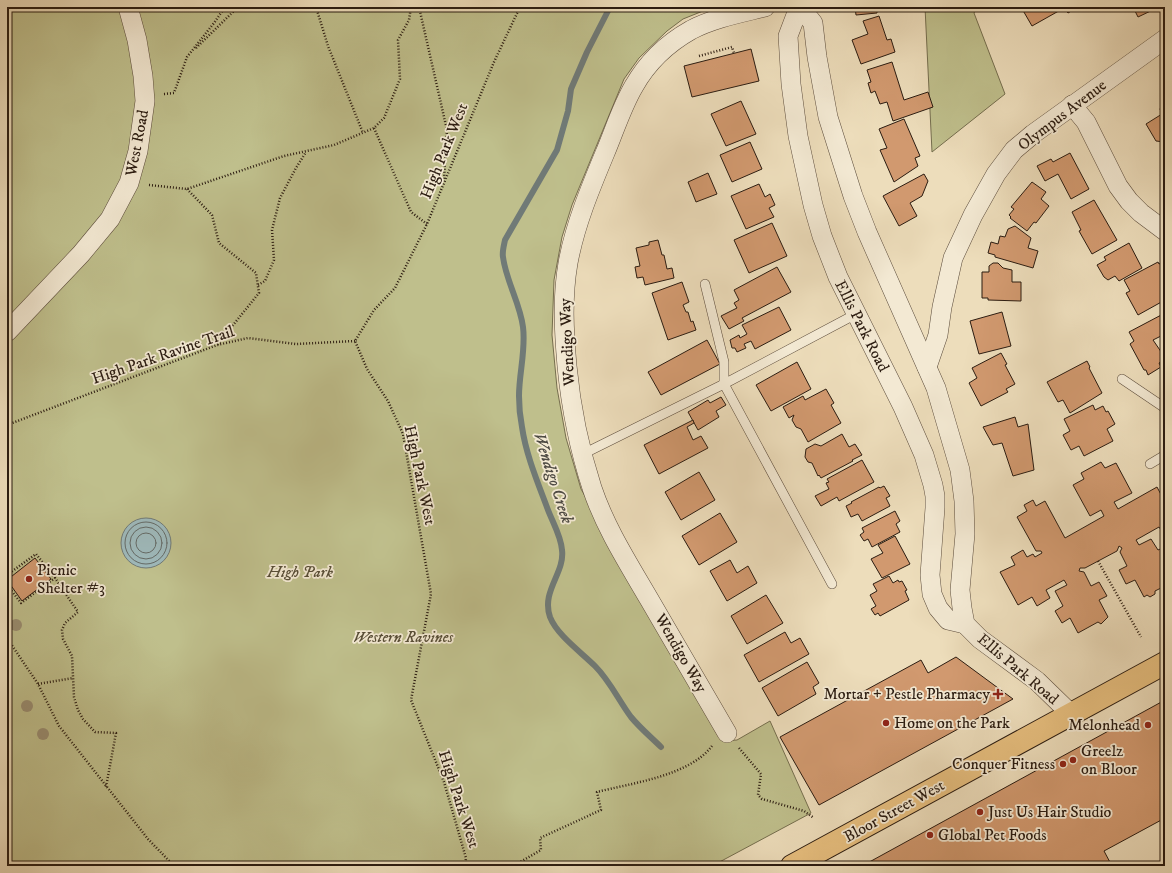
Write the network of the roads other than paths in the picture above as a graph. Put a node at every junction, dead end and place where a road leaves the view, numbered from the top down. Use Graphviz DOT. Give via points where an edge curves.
graph roads {
  1 [pos="128,7"];
  2 [pos="765,7"];
  3 [pos="800,7"];
  4 [pos="1165,39"];
  5 [pos="1072,105"];
  6 [pos="1165,231"];
  7 [pos="705,284"];
  8 [pos="856,314"];
  9 [pos="7,332"];
  10 [pos="927,367"];
  11 [pos="1122,379"];
  12 [pos="724,384"];
  13 [pos="1165,408"];
  14 [pos="583,454"];
  15 [pos="1165,455"];
  16 [pos="1150,464"];
  17 [pos="832,584"];
  18 [pos="966,624"];
  19 [pos="1165,663"];
  20 [pos="1072,715"];
  21 [pos="727,732"];
  22 [pos="794,865"];
  1 -- 9 [label="street, West Road" via="137,40 145,101 138,151 130,183 110,219"];
  2 -- 14 [label="street, Wendigo Way" via="693,29 677,39 645,69 632,88 583,207 568,263 564,297 569,387 575,427"];
  3 -- 8 [label="street, Ellis Park Road" via="788,36 798,136 822,236"];
  3 -- 10 [label="street, Ellis Park Road" via="812,23 828,117 853,196"];
  4 -- 5 [label="street, Olympus Avenue"];
  5 -- 6 [label="street" via="1086,122 1118,186 1129,201"];
  5 -- 10 [label="street, Olympus Avenue" via="1014,150 996,174 973,215 953,258 938,335"];
  7 -- 12 [label="lane" via="724,362"];
  8 -- 12 [label="lane"];
  8 -- 18 [label="street, Ellis Park Road" via="916,435 933,485 935,508 930,575 932,594 938,608 948,620"];
  10 -- 18 [label="street, Ellis Park Road" via="936,388 960,470 965,534 960,590"];
  11 -- 13 [label="lane"];
  12 -- 14 [label="lane"];
  12 -- 17 [label="lane"];
  14 -- 21 [label="street, Wendigo Way" via="592,489 610,529"];
  15 -- 16 [label="lane"];
  18 -- 20 [label="street, Ellis Park Road" via="980,639 1037,681"];
  19 -- 20 [label="main road, Bloor Street West"];
  20 -- 22 [label="main road, Bloor Street West"];
}
